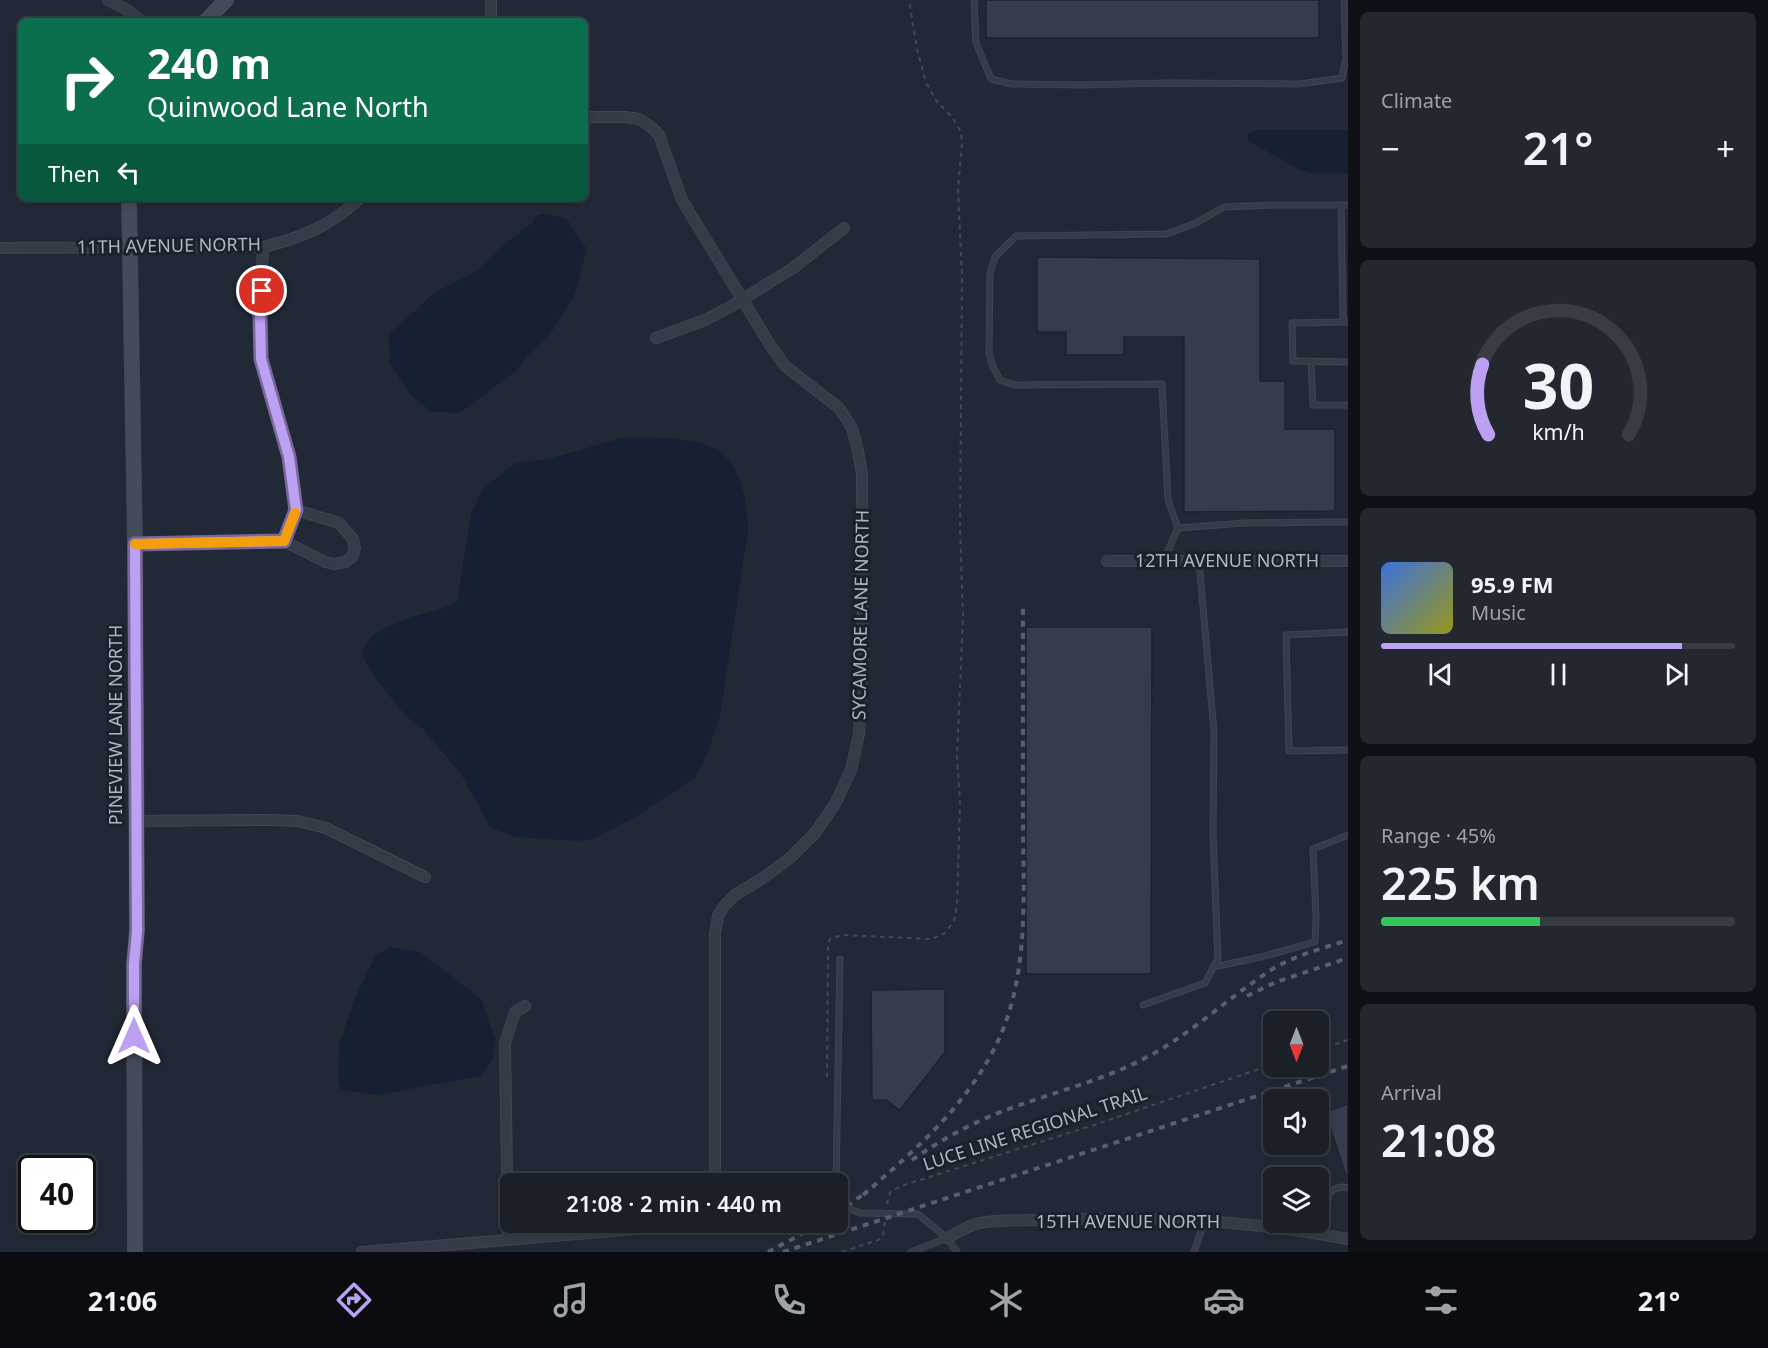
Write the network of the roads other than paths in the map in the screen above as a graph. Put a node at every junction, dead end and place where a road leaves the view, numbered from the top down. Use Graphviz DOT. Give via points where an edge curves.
graph roads {
  1 [pos="108,0"];
  2 [pos="226,0"];
  3 [pos="491,0"];
  4 [pos="974,0"];
  5 [pos="1344,0"];
  6 [pos="137,18"];
  7 [pos="209,18"];
  8 [pos="491,18"];
  9 [pos="588,117"];
  10 [pos="129,201"];
  11 [pos="357,201"];
  12 [pos="1341,204"];
  13 [pos="1348,204"];
  14 [pos="844,228"];
  15 [pos="130,247"];
  16 [pos="263,247"];
  17 [pos="0,248"];
  18 [pos="742,299"];
  19 [pos="1346,322"];
  20 [pos="656,338"];
  21 [pos="1311,361"];
  22 [pos="1348,362"];
  23 [pos="1348,405"];
  24 [pos="296,510"];
  25 [pos="1348,522"];
  26 [pos="1178,528"];
  27 [pos="284,541"];
  28 [pos="135,544"];
  29 [pos="1107,561"];
  30 [pos="1164,561"];
  31 [pos="1198,561"];
  32 [pos="1348,561"];
  33 [pos="1348,632"];
  34 [pos="1348,750"];
  35 [pos="136,820"];
  36 [pos="1348,836"];
  37 [pos="425,877"];
  38 [pos="840,959"];
  39 [pos="1213,967"];
  40 [pos="1143,1005"];
  41 [pos="525,1006"];
  42 [pos="715,1173"];
  43 [pos="836,1173"];
  44 [pos="1348,1188"];
  45 [pos="848,1208"];
  46 [pos="1208,1221"];
  47 [pos="584,1233"];
  48 [pos="1323,1234"];
  49 [pos="946,1238"];
  50 [pos="508,1239"];
  51 [pos="1348,1239"];
  52 [pos="135,1252"];
  53 [pos="362,1252"];
  54 [pos="911,1252"];
  55 [pos="957,1252"];
  56 [pos="1194,1252"];
  1 -- 6 [label="street"];
  2 -- 7 [label="street"];
  3 -- 8 [label="street"];
  4 -- 5 [label="lane" via="976,43 991,79 1011,84 1081,85 1300,84 1342,78 1346,58"];
  9 -- 18 [label="street, SYCAMORE LANE NORTH" via="639,119 659,135 682,200"];
  10 -- 15 [label="street, PINEVIEW LANE NORTH"];
  11 -- 16 [label="street, 11TH AVENUE NORTH" via="320,228"];
  12 -- 13 [label="lane"];
  12 -- 19 [label="lane"];
  12 -- 26 [label="lane" via="1224,207 1166,234 1016,236 995,257 990,273 989,353 1000,380 1015,386 1162,384 1168,500"];
  14 -- 18 [label="street" via="793,268"];
  15 -- 16 [label="street, 11TH AVENUE NORTH"];
  15 -- 17 [label="street, 11TH AVENUE NORTH"];
  15 -- 28 [label="street, PINEVIEW LANE NORTH"];
  16 -- 24 [label="street" via="261,359 289,457"];
  18 -- 20 [label="street" via="705,320"];
  18 -- 42 [label="street, SYCAMORE LANE NORTH" via="784,366 839,408 852,428 862,474 863,684 851,770 835,804 815,833 790,858 735,895 718,916"];
  19 -- 21 [label="lane" via="1292,322 1293,361"];
  21 -- 22 [label="lane"];
  21 -- 23 [label="lane" via="1313,405"];
  24 -- 27 [label="street"];
  24 -- 27 [label="street" via="339,523 353,539 352,557 345,562 325,562"];
  25 -- 26 [label="lane"];
  26 -- 30 [label="lane"];
  27 -- 28 [label="street"];
  28 -- 35 [label="street, PINEVIEW LANE NORTH"];
  29 -- 30 [label="street, 12TH AVENUE NORTH"];
  30 -- 31 [label="street, 12TH AVENUE NORTH"];
  31 -- 32 [label="street, 12TH AVENUE NORTH"];
  31 -- 39 [label="lane" via="1214,732 1218,959"];
  33 -- 34 [label="lane" via="1286,635 1289,751"];
  35 -- 37 [label="street" via="298,821 326,828"];
  35 -- 52 [label="street, PINEVIEW LANE NORTH"];
  36 -- 39 [label="lane" via="1313,849 1315,942"];
  38 -- 43 [label="lane"];
  39 -- 40 [label="lane" via="1205,983"];
  41 -- 50 [label="street" via="514,1012 505,1043"];
  44 -- 48 [label="lane" via="1334,1189 1329,1194"];
  45 -- 49 [label="lane" via="860,1213 918,1214"];
  46 -- 48 [label="street, 15TH AVENUE NORTH"];
  46 -- 49 [label="street, 15TH AVENUE NORTH" via="1097,1217 979,1223"];
  46 -- 56 [label="lane"];
  47 -- 50 [label="street"];
  48 -- 51 [label="street, 15TH AVENUE NORTH"];
  49 -- 54 [label="lane"];
  49 -- 55 [label="lane"];
  50 -- 53 [label="street"];
}
